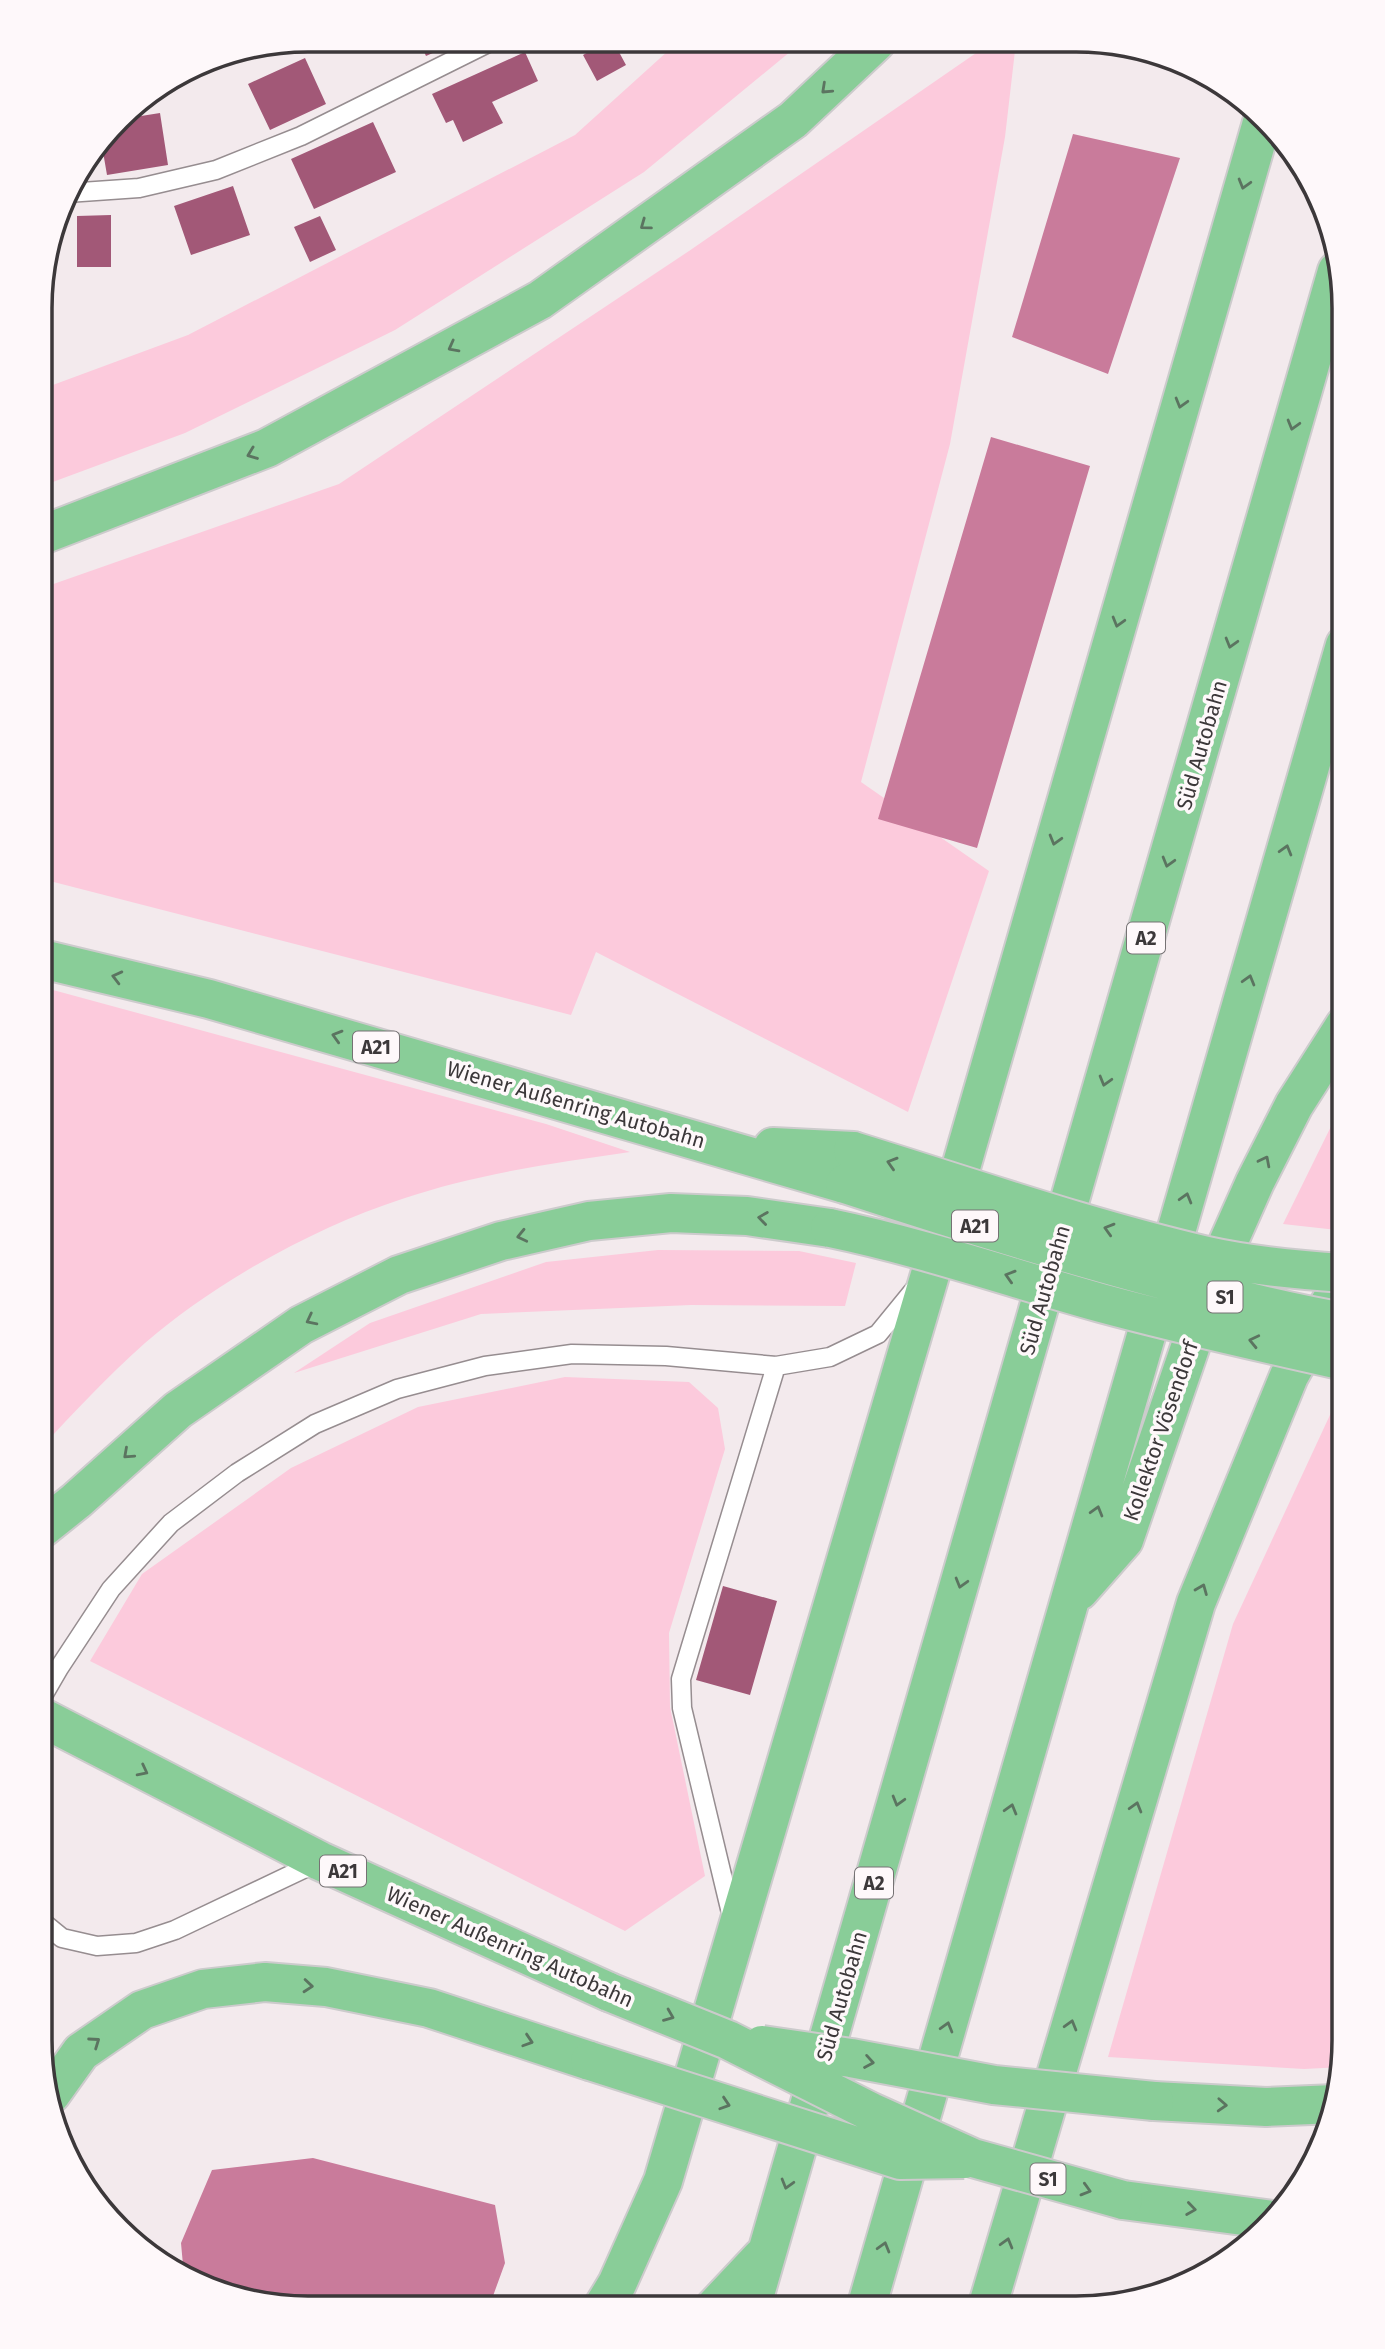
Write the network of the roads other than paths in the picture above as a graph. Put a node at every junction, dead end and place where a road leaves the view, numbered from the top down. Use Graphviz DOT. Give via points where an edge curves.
graph roads {
  1 [pos="470,52"];
  2 [pos="865,52"];
  3 [pos="1260,129"];
  4 [pos="81,192"];
  5 [pos="1332,289"];
  6 [pos="52,531"];
  7 [pos="1332,690"];
  8 [pos="52,961"];
  9 [pos="1332,1045"];
  10 [pos="848,1167"];
  11 [pos="1107,1265"];
  12 [pos="932,1268"];
  13 [pos="1332,1274"];
  14 [pos="1332,1297"];
  15 [pos="1332,1320"];
  16 [pos="1332,1358"];
  17 [pos="776,1366"];
  18 [pos="76,1501"];
  19 [pos="52,1520"];
  20 [pos="52,1537"];
  21 [pos="1071,1600"];
  22 [pos="52,1680"];
  23 [pos="52,1723"];
  24 [pos="320,1861"];
  25 [pos="52,1930"];
  26 [pos="736,1933"];
  27 [pos="728,2040"];
  28 [pos="57,2086"];
  29 [pos="1325,2104"];
  30 [pos="871,2112"];
  31 [pos="973,2158"];
  32 [pos="1261,2218"];
  33 [pos="768,2250"];
  34 [pos="610,2296"];
  35 [pos="725,2296"];
  36 [pos="755,2296"];
  37 [pos="869,2296"];
  38 [pos="991,2296"];
  1 -- 4 [label="lane" via="301,136 216,170 139,188"];
  2 -- 6 [label="highway, one-way" via="793,120 540,300 267,448"];
  3 -- 12 [label="highway, one-way"];
  5 -- 33 [label="highway, Süd Autobahn / A2, one-way"];
  21 -- 7 [label="highway, one-way"];
  10 -- 8 [label="highway, Wiener Außenring Autobahn / A21, one-way" via="708,1143 209,999"];
  21 -- 9 [label="highway, Kollektor Vösendorf, one-way" via="1124,1540 1219,1263 1294,1105"];
  10 -- 11 [label="highway, A21, bridge" via="977,1227"];
  13 -- 10 [label="highway, one-way, bridge" via="1208,1256"];
  11 -- 15 [label="highway, S1, bridge"];
  12 -- 17 [label="lane" via="878,1334 830,1357"];
  12 -- 26 [label="highway"];
  38 -- 14 [label="highway, one-way" via="1196,1603 1289,1376"];
  16 -- 18 [label="highway, one-way, bridge" via="1102,1303 891,1240 830,1227 747,1216 671,1213 589,1221 501,1241 399,1275 301,1325 178,1410"];
  17 -- 22 [label="lane" via="666,1356 572,1354 485,1366 397,1389 315,1424 237,1473 171,1523 111,1589"];
  17 -- 26 [label="lane" via="681,1679 682,1708"];
  18 -- 19 [label="highway"];
  18 -- 20 [label="highway"];
  37 -- 21 [label="highway, one-way"];
  23 -- 24 [label="highway, Wiener Außenring Autobahn / A21, one-way"];
  24 -- 25 [label="lane" via="175,1930 136,1943 97,1946 62,1938"];
  24 -- 27 [label="highway, Wiener Außenring Autobahn / A21, one-way, bridge" via="609,1993"];
  26 -- 34 [label="highway" via="663,2181"];
  27 -- 29 [label="highway, one-way, bridge" via="994,2085 1154,2101 1266,2107"];
  27 -- 30 [label="highway, Wiener Außenring Autobahn / A21, bridge"];
  28 -- 31 [label="highway, one-way, bridge" via="81,2052 142,2010 203,1989 265,1982 326,1987 429,2008 900,2161"];
  30 -- 31 [label="highway, S1, bridge"];
  31 -- 32 [label="highway, S1, one-way, bridge" via="1124,2200"];
  33 -- 35 [label="highway"];
  33 -- 36 [label="highway, Süd Autobahn / A2"];
}
